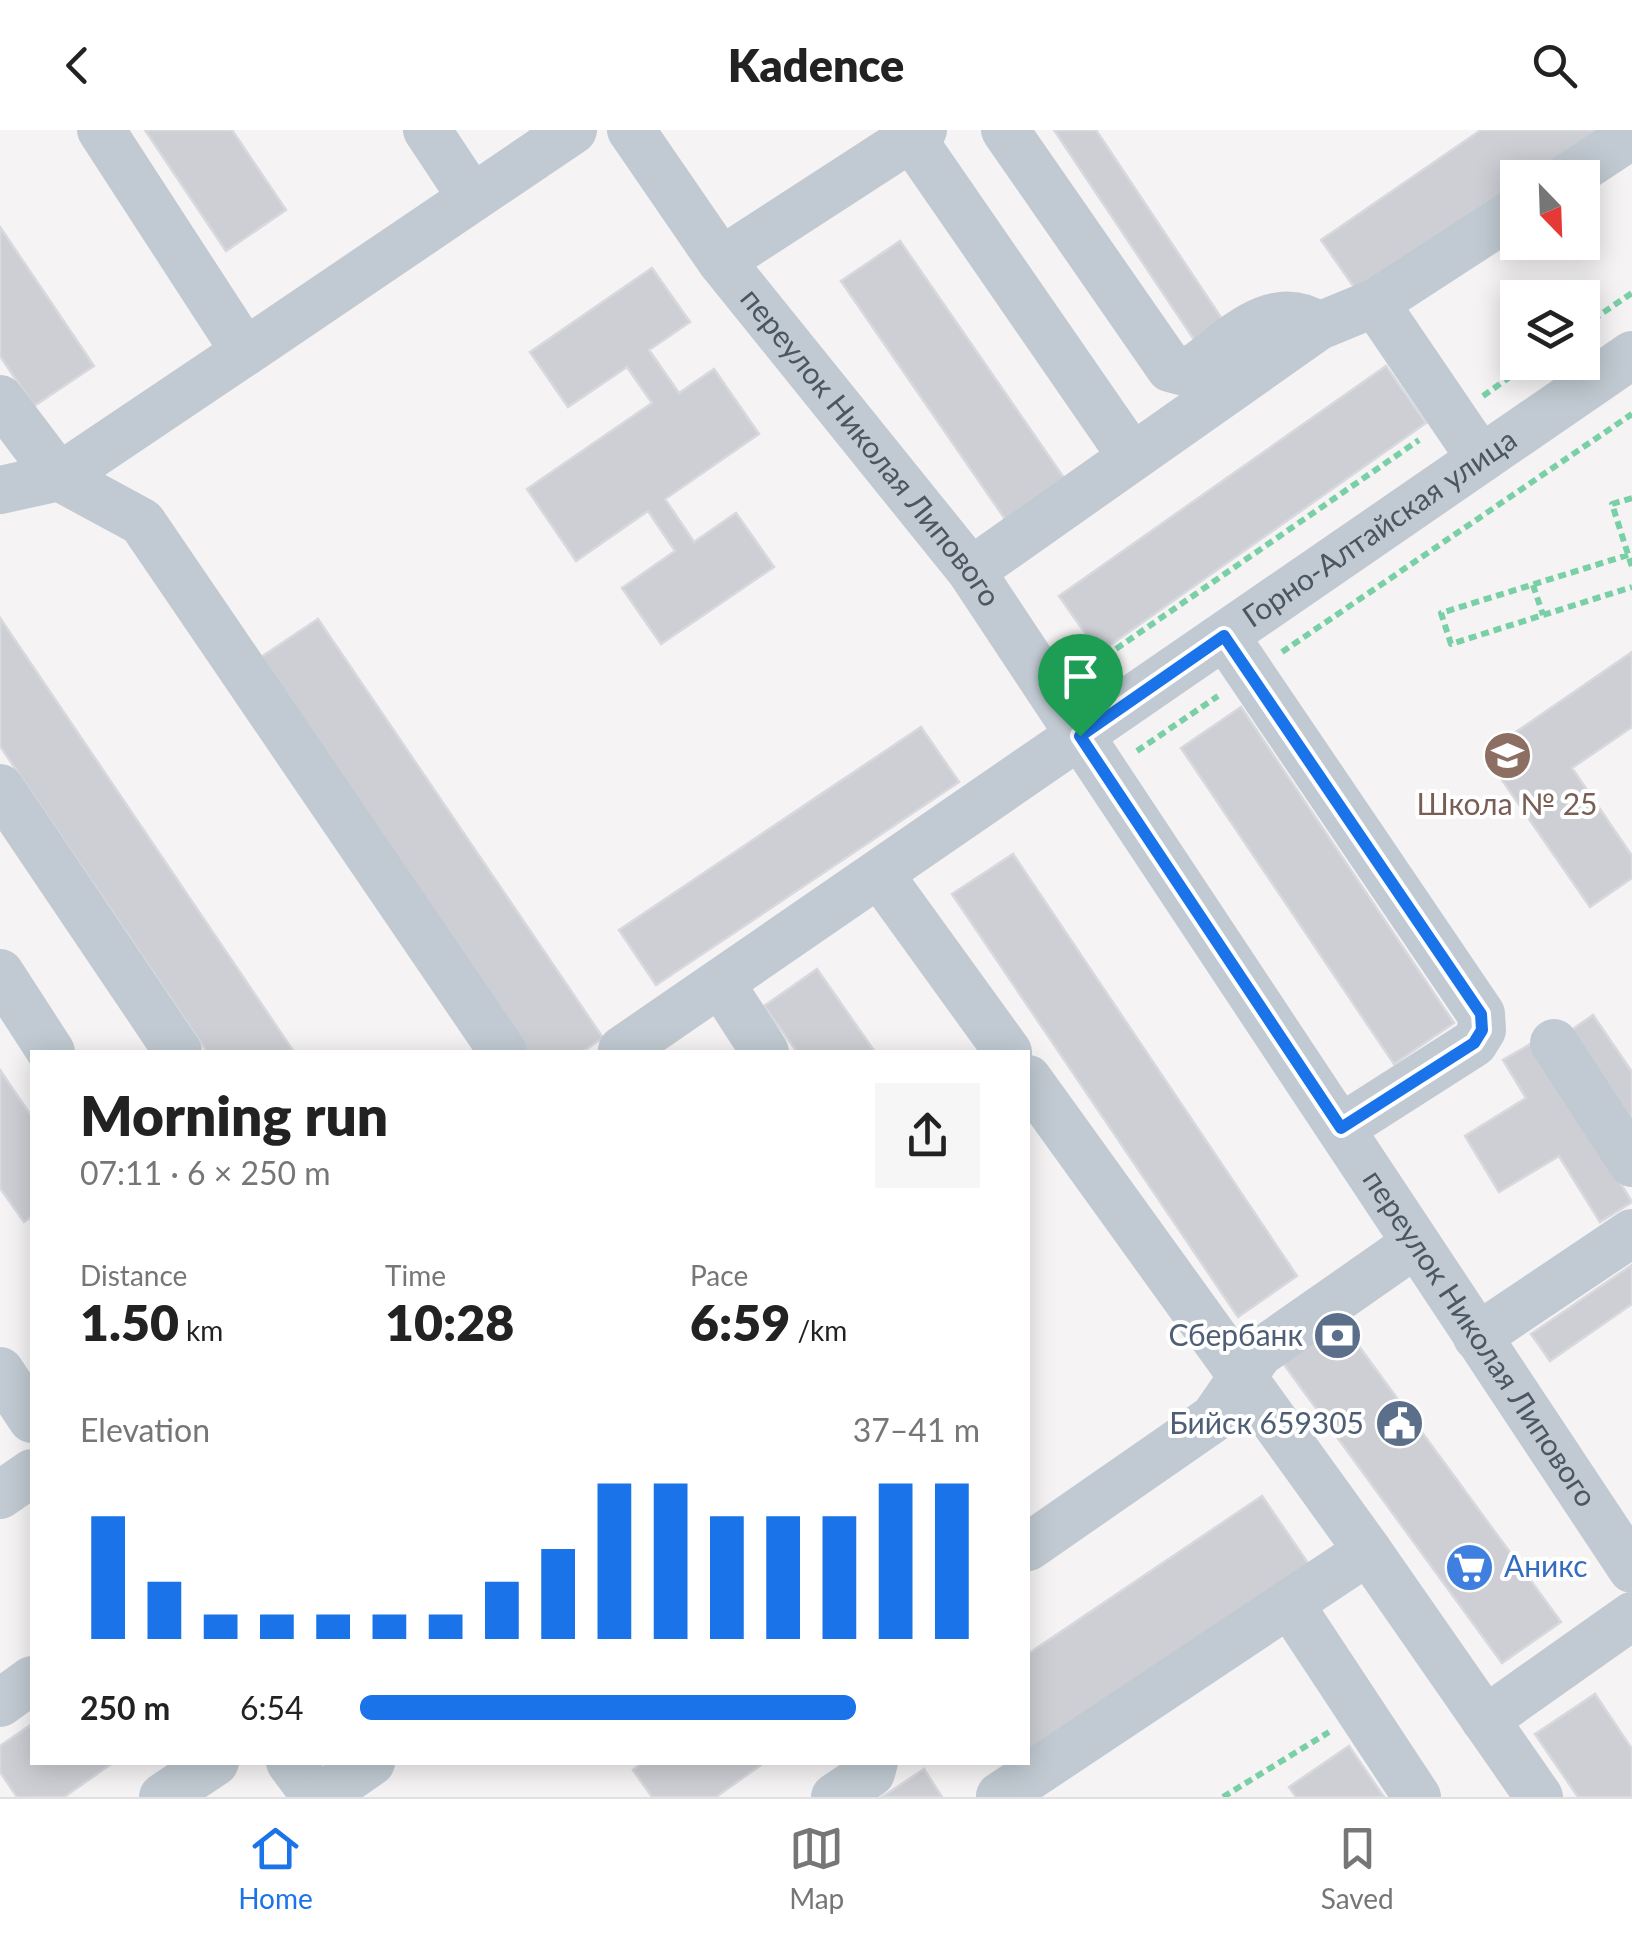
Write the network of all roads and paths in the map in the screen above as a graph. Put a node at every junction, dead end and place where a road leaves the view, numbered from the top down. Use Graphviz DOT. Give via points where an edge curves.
graph roads {
  1 [pos="100,130"];
  2 [pos="427,130"];
  3 [pos="572,130"];
  4 [pos="631,130"];
  5 [pos="1006,130"];
  6 [pos="917,134"];
  7 [pos="1632,135"];
  8 [pos="1594,160"];
  9 [pos="472,198"];
  10 [pos="1500,222"];
  11 [pos="720,260"];
  12 [pos="1632,293"];
  13 [pos="1375,303"];
  14 [pos="1600,315"];
  15 [pos="1319,326"];
  16 [pos="246,352"];
  17 [pos="1632,354"];
  18 [pos="1505,380"];
  19 [pos="0,399"];
  20 [pos="1632,414"];
  21 [pos="1452,417"];
  22 [pos="1132,458"];
  23 [pos="1481,459"];
  24 [pos="58,477"];
  25 [pos="0,490"];
  26 [pos="1632,498"];
  27 [pos="1628,555"];
  28 [pos="1632,567"];
  29 [pos="971,571"];
  30 [pos="1534,585"];
  31 [pos="1632,587"];
  32 [pos="1543,615"];
  33 [pos="1237,655"];
  34 [pos="1087,669"];
  35 [pos="1080,736"];
  36 [pos="1141,748"];
  37 [pos="0,788"];
  38 [pos="880,875"];
  39 [pos="0,974"];
  40 [pos="720,984"];
  41 [pos="1554,1042"];
  42 [pos="648,1044"];
  43 [pos="51,1050"];
  44 [pos="177,1050"];
  45 [pos="501,1050"];
  46 [pos="764,1050"];
  47 [pos="1007,1050"];
  48 [pos="1030,1082"];
  49 [pos="1341,1128"];
  50 [pos="1632,1163"];
  51 [pos="1632,1233"];
  52 [pos="1415,1244"];
  53 [pos="1476,1337"];
  54 [pos="0,1371"];
  55 [pos="1244,1378"];
  56 [pos="30,1416"];
  57 [pos="30,1473"];
  58 [pos="0,1495"];
  59 [pos="1032,1532"];
  60 [pos="1368,1551"];
  61 [pos="1632,1569"];
  62 [pos="1288,1604"];
  63 [pos="1632,1616"];
  64 [pos="30,1681"];
  65 [pos="0,1703"];
  66 [pos="1360,1712"];
  67 [pos="1485,1720"];
  68 [pos="1030,1762"];
  69 [pos="292,1765"];
  70 [pos="367,1765"];
  71 [pos="873,1765"];
  72 [pos="1026,1765"];
  73 [pos="993,1785"];
  74 [pos="319,1797"];
  75 [pos="835,1797"];
  76 [pos="1224,1797"];
  77 [pos="1417,1797"];
  78 [pos="1539,1797"];
  1 -- 16 [label="street"];
  2 -- 9 [label="street"];
  3 -- 9 [label="street"];
  4 -- 11 [label="street, переулок Николая Липового"];
  5 -- 15 [label="street" via="1170,368 1196,367 1274,315 1303,316"];
  6 -- 11 [label="street"];
  6 -- 22 [label="street"];
  7 -- 8 [label="street"];
  9 -- 16 [label="street"];
  10 -- 13 [label="street"];
  11 -- 29 [label="street, переулок Николая Липового"];
  12 -- 14 [label="path"];
  13 -- 15 [label="street"];
  13 -- 21 [label="street"];
  15 -- 22 [label="street"];
  16 -- 24 [label="street"];
  17 -- 23 [label="street, Горно-Алтайская улица"];
  18 -- 21 [label="path"];
  19 -- 24 [label="street"];
  20 -- 33 [label="path"];
  21 -- 23 [label="street"];
  21 -- 34 [label="path"];
  22 -- 29 [label="street"];
  23 -- 33 [label="street, Горно-Алтайская улица"];
  24 -- 25 [label="street"];
  24 -- 45 [label="street" via="142,522"];
  26 -- 27 [label="path" via="1612,504"];
  27 -- 28 [label="path"];
  27 -- 30 [label="path"];
  29 -- 35 [label="street, переулок Николая Липового"];
  30 -- 32 [label="path"];
  30 -- 32 [label="path" via="1441,613 1451,644"];
  31 -- 32 [label="path"];
  33 -- 35 [label="street, Горно-Алтайская улица"];
  33 -- 36 [label="path"];
  33 -- 49 [label="street" via="1481,1014 1474,1043"];
  35 -- 38 [label="street, Горно-Алтайская улица"];
  35 -- 49 [label="street, переулок Николая Липового"];
  37 -- 44 [label="street"];
  38 -- 40 [label="street, Горно-Алтайская улица"];
  38 -- 47 [label="street"];
  39 -- 43 [label="street"];
  40 -- 42 [label="street, Горно-Алтайская улица"];
  40 -- 46 [label="street"];
  41 -- 50 [label="street"];
  48 -- 55 [label="street"];
  49 -- 52 [label="street, переулок Николая Липового"];
  51 -- 53 [label="street"];
  52 -- 53 [label="street, переулок Николая Липового"];
  52 -- 55 [label="street" via="1259,1353"];
  53 -- 61 [label="street, переулок Николая Липового"];
  54 -- 56 [label="street"];
  55 -- 59 [label="street" via="1214,1418"];
  55 -- 60 [label="street"];
  57 -- 58 [label="street"];
  60 -- 62 [label="street"];
  60 -- 67 [label="street"];
  62 -- 66 [label="street"];
  62 -- 68 [label="street"];
  63 -- 67 [label="street"];
  64 -- 65 [label="street"];
  66 -- 76 [label="path"];
  66 -- 77 [label="street"];
  67 -- 78 [label="street"];
  69 -- 74 [label="street"];
  70 -- 74 [label="street"];
  71 -- 75 [label="street"];
  72 -- 73 [label="street"];
}
